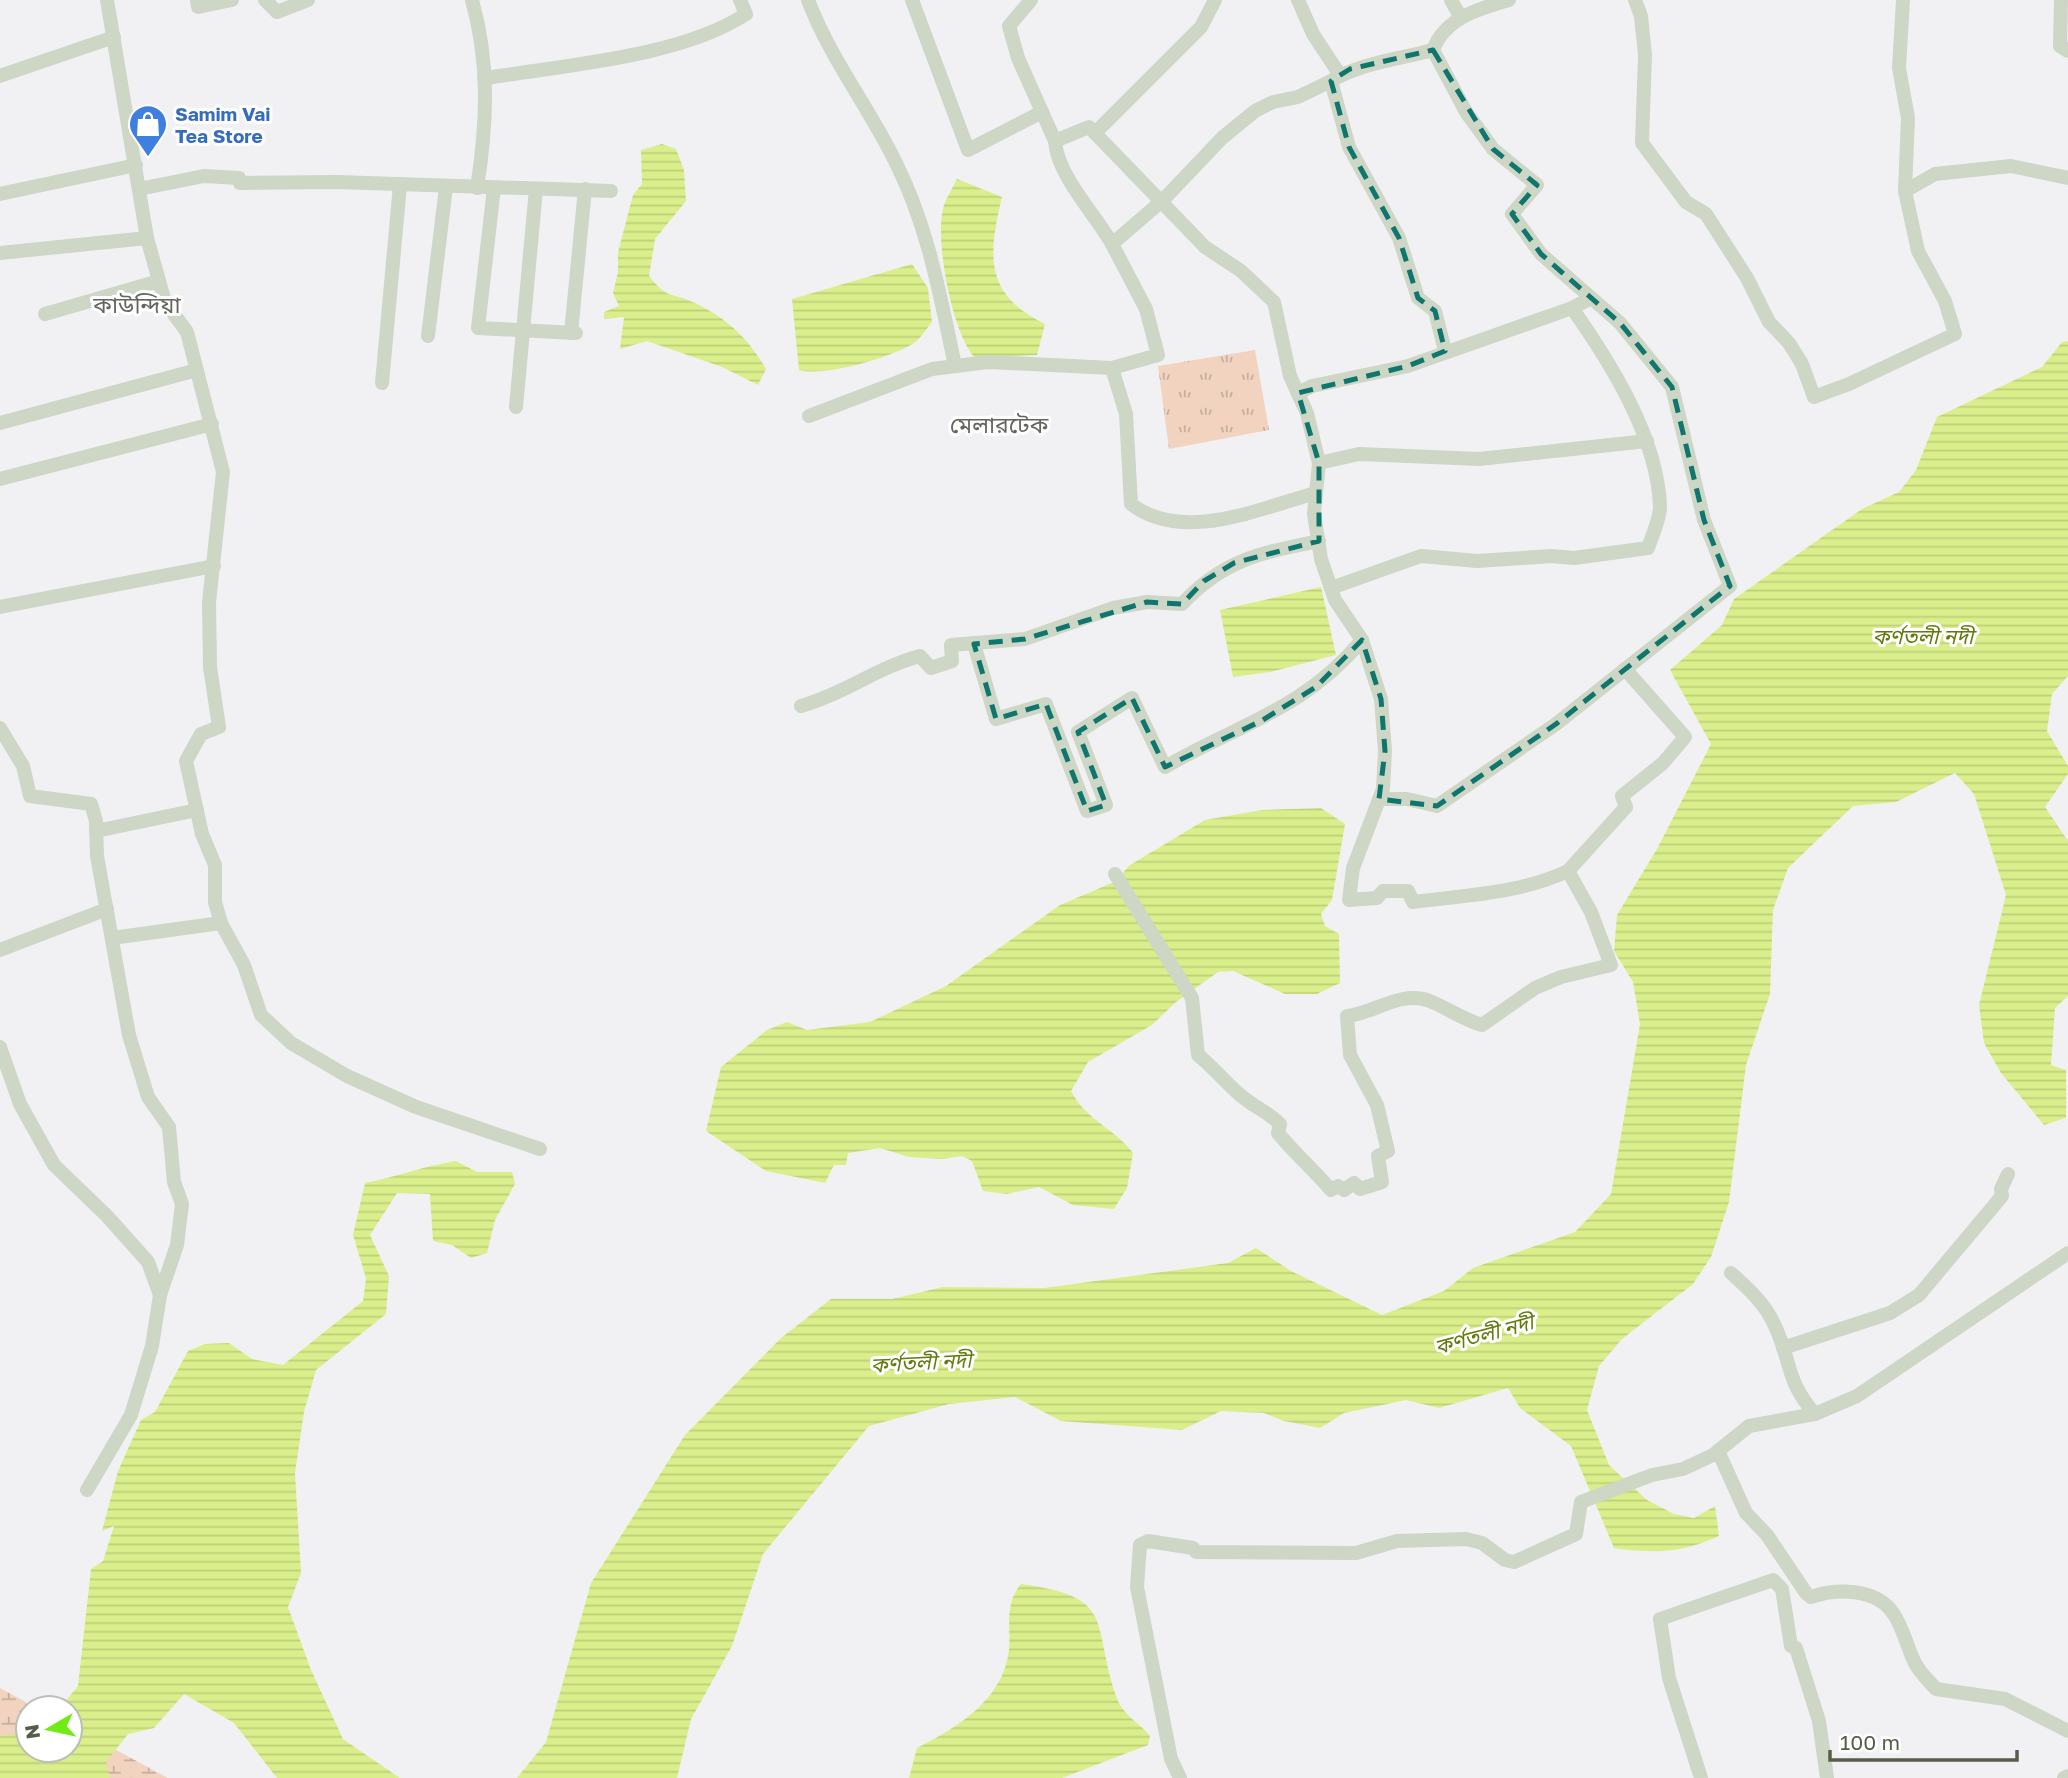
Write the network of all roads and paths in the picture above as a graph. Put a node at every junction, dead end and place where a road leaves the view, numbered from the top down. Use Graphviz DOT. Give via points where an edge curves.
graph roads {
  1 [pos="107,0"];
  2 [pos="197,0"];
  3 [pos="232,0"];
  4 [pos="265,0"];
  5 [pos="308,0"];
  6 [pos="472,0"];
  7 [pos="740,0"];
  8 [pos="808,0"];
  9 [pos="912,0"];
  10 [pos="1031,0"];
  11 [pos="1214,0"];
  12 [pos="1298,0"];
  13 [pos="1451,0"];
  14 [pos="1509,0"];
  15 [pos="1634,0"];
  16 [pos="1903,0"];
  17 [pos="2061,0"];
  18 [pos="1461,18"];
  19 [pos="114,37"];
  20 [pos="1433,50"];
  21 [pos="2068,51"];
  22 [pos="0,76"];
  23 [pos="487,78"];
  24 [pos="1336,78"];
  25 [pos="1042,112"];
  26 [pos="1095,133"];
  27 [pos="1055,141"];
  28 [pos="136,165"];
  29 [pos="2068,178"];
  30 [pos="400,185"];
  31 [pos="446,187"];
  32 [pos="477,188"];
  33 [pos="494,188"];
  34 [pos="139,189"];
  35 [pos="537,189"];
  36 [pos="585,190"];
  37 [pos="611,191"];
  38 [pos="1905,191"];
  39 [pos="0,194"];
  40 [pos="1163,200"];
  41 [pos="147,238"];
  42 [pos="1112,244"];
  43 [pos="0,253"];
  44 [pos="159,281"];
  45 [pos="1591,298"];
  46 [pos="1572,308"];
  47 [pos="45,314"];
  48 [pos="523,331"];
  49 [pos="428,336"];
  50 [pos="1445,351"];
  51 [pos="955,366"];
  52 [pos="1112,368"];
  53 [pos="197,370"];
  54 [pos="382,383"];
  55 [pos="1298,393"];
  56 [pos="516,407"];
  57 [pos="809,416"];
  58 [pos="0,423"];
  59 [pos="212,424"];
  60 [pos="1647,440"];
  61 [pos="1319,463"];
  62 [pos="0,479"];
  63 [pos="1316,493"];
  64 [pos="1319,541"];
  65 [pos="214,566"];
  66 [pos="1331,589"];
  67 [pos="0,607"];
  68 [pos="1362,640"];
  69 [pos="974,644"];
  70 [pos="1625,670"];
  71 [pos="802,706"];
  72 [pos="0,728"];
  73 [pos="1379,799"];
  74 [pos="197,810"];
  75 [pos="96,831"];
  76 [pos="1568,871"];
  77 [pos="1115,874"];
  78 [pos="107,909"];
  79 [pos="221,923"];
  80 [pos="112,938"];
  81 [pos="0,950"];
  82 [pos="0,1047"];
  83 [pos="540,1149"];
  84 [pos="2008,1174"];
  85 [pos="2068,1253"];
  86 [pos="1731,1273"];
  87 [pos="160,1295"];
  88 [pos="1783,1348"];
  89 [pos="1815,1414"];
  90 [pos="1718,1451"];
  91 [pos="87,1490"];
  92 [pos="2068,1731"];
  93 [pos="1180,1778"];
  94 [pos="1700,1778"];
  95 [pos="1827,1778"];
  1 -- 19 [label="street"];
  2 -- 3 [label="street" via="198,7"];
  4 -- 5 [label="street" via="277,12"];
  6 -- 23 [label="street"];
  7 -- 23 [label="street" via="746,15 720,32 594,63"];
  8 -- 51 [label="street" via="820,31 894,159 918,211 932,253"];
  9 -- 25 [label="street" via="968,150"];
  10 -- 25 [label="street" via="1009,26"];
  11 -- 26 [label="street" via="1201,27"];
  12 -- 24 [label="street"];
  13 -- 18 [label="street"];
  14 -- 18 [label="street"];
  15 -- 38 [label="street" via="1641,16 1645,55 1642,143 1686,202 1706,214 1769,322 1790,343 1814,397 1955,334 1945,301 1918,251"];
  16 -- 38 [label="street" via="1899,68 1908,118"];
  17 -- 21 [label="street" via="2060,46"];
  18 -- 20 [label="street" via="1440,32"];
  19 -- 22 [label="street"];
  19 -- 28 [label="street"];
  20 -- 24 [label="street" via="1350,69"];
  20 -- 45 [label="street" via="1493,149 1537,185 1512,214 1541,254"];
  23 -- 32 [label="street"];
  24 -- 40 [label="street" via="1255,111 1222,138"];
  24 -- 50 [label="street" via="1349,147 1399,237 1418,298 1435,311"];
  25 -- 27 [label="street"];
  26 -- 27 [label="street" via="1089,127"];
  26 -- 40 [label="street"];
  27 -- 42 [label="street" via="1067,176"];
  28 -- 34 [label="street"];
  28 -- 39 [label="street"];
  29 -- 38 [label="street" via="2011,166 1935,174"];
  30 -- 31 [label="street"];
  30 -- 34 [label="street" via="240,183 239,178 204,176"];
  30 -- 54 [label="street"];
  31 -- 32 [label="street"];
  31 -- 49 [label="street"];
  32 -- 33 [label="street"];
  33 -- 35 [label="street"];
  33 -- 48 [label="street" via="478,328"];
  34 -- 41 [label="street"];
  35 -- 36 [label="street"];
  35 -- 48 [label="street"];
  36 -- 37 [label="street"];
  36 -- 48 [label="street" via="573,333"];
  40 -- 42 [label="street"];
  40 -- 55 [label="street" via="1205,247 1241,271 1274,302"];
  41 -- 43 [label="street"];
  41 -- 44 [label="street"];
  42 -- 52 [label="street" via="1146,309 1157,355"];
  44 -- 47 [label="street"];
  44 -- 53 [label="street" via="164,302 187,332"];
  45 -- 46 [label="street"];
  45 -- 70 [label="street" via="1619,323 1672,387 1704,520 1730,586"];
  46 -- 50 [label="street"];
  46 -- 60 [label="street" via="1610,362"];
  48 -- 56 [label="street"];
  50 -- 55 [label="street" via="1408,366"];
  51 -- 52 [label="street" via="988,362"];
  51 -- 57 [label="street" via="932,369"];
  52 -- 63 [label="street" via="1126,414 1131,505 1143,514 1176,522 1205,522"];
  53 -- 58 [label="street"];
  53 -- 59 [label="street"];
  55 -- 61 [label="street"];
  59 -- 62 [label="street"];
  59 -- 65 [label="street" via="223,472"];
  60 -- 61 [label="street" via="1479,459 1359,454"];
  60 -- 66 [label="street" via="1660,508 1648,548 1574,558 1477,561 1421,556"];
  61 -- 63 [label="street"];
  63 -- 64 [label="street"];
  64 -- 66 [label="street"];
  64 -- 69 [label="street" via="1234,563 1204,581 1182,604 1113,608 1025,639"];
  65 -- 67 [label="street"];
  65 -- 74 [label="street" via="209,602 210,667 219,727 201,734 186,761"];
  66 -- 68 [label="street" via="1344,618"];
  68 -- 69 [label="street" via="1341,667 1316,687 1261,721 1165,767 1132,698 1078,732 1106,805 1087,811 1046,704 996,719"];
  68 -- 73 [label="street" via="1381,699 1385,751"];
  69 -- 71 [label="street" via="951,645 952,661 931,668 920,656 891,664 849,689"];
  70 -- 73 [label="street" via="1437,806"];
  70 -- 76 [label="street" via="1685,737 1663,763 1622,796 1626,807"];
  72 -- 75 [label="street" via="23,765 30,796 91,804"];
  73 -- 76 [label="street" via="1353,868 1349,900 1377,898 1383,891 1408,891 1413,902 1469,898 1543,882"];
  74 -- 75 [label="street"];
  74 -- 79 [label="street" via="215,864 215,902"];
  75 -- 78 [label="street"];
  76 -- 77 [label="street" via="1591,912 1611,965 1561,976 1482,1025 1424,999 1381,1004 1347,1016 1350,1055 1377,1105 1388,1151 1379,1154 1382,1182 1360,1189 1354,1183 1344,1190 1338,1186 1331,1190 1278,1133 1280,1124 1267,1110 1240,1095 1198,1055 1192,998"];
  78 -- 80 [label="street"];
  78 -- 81 [label="street"];
  79 -- 80 [label="street"];
  79 -- 83 [label="street" via="244,965 261,1015 291,1043 347,1076 415,1107"];
  80 -- 87 [label="street" via="129,1035 148,1097 169,1127 174,1182 182,1204 177,1245"];
  82 -- 87 [label="street" via="20,1104 54,1166 148,1262"];
  84 -- 88 [label="street" via="2002,1196 1919,1296 1890,1313"];
  85 -- 89 [label="street" via="1857,1396"];
  86 -- 88 [label="street" via="1772,1318"];
  87 -- 91 [label="street" via="152,1346 131,1415"];
  88 -- 89 [label="street" via="1799,1396"];
  89 -- 90 [label="street" via="1749,1426"];
  90 -- 92 [label="street" via="1746,1513 1811,1597 1847,1591 1873,1597 1892,1611 1917,1667 1936,1689 2005,1699"];
  90 -- 93 [label="street" via="1684,1469 1652,1475 1581,1502 1576,1534 1514,1562 1466,1539 1397,1541 1356,1553 1196,1552 1148,1541 1140,1545 1137,1587 1171,1759"];
  94 -- 95 [label="street" via="1669,1678 1660,1619 1773,1580 1782,1589 1791,1646 1796,1648 1819,1721"];
}
